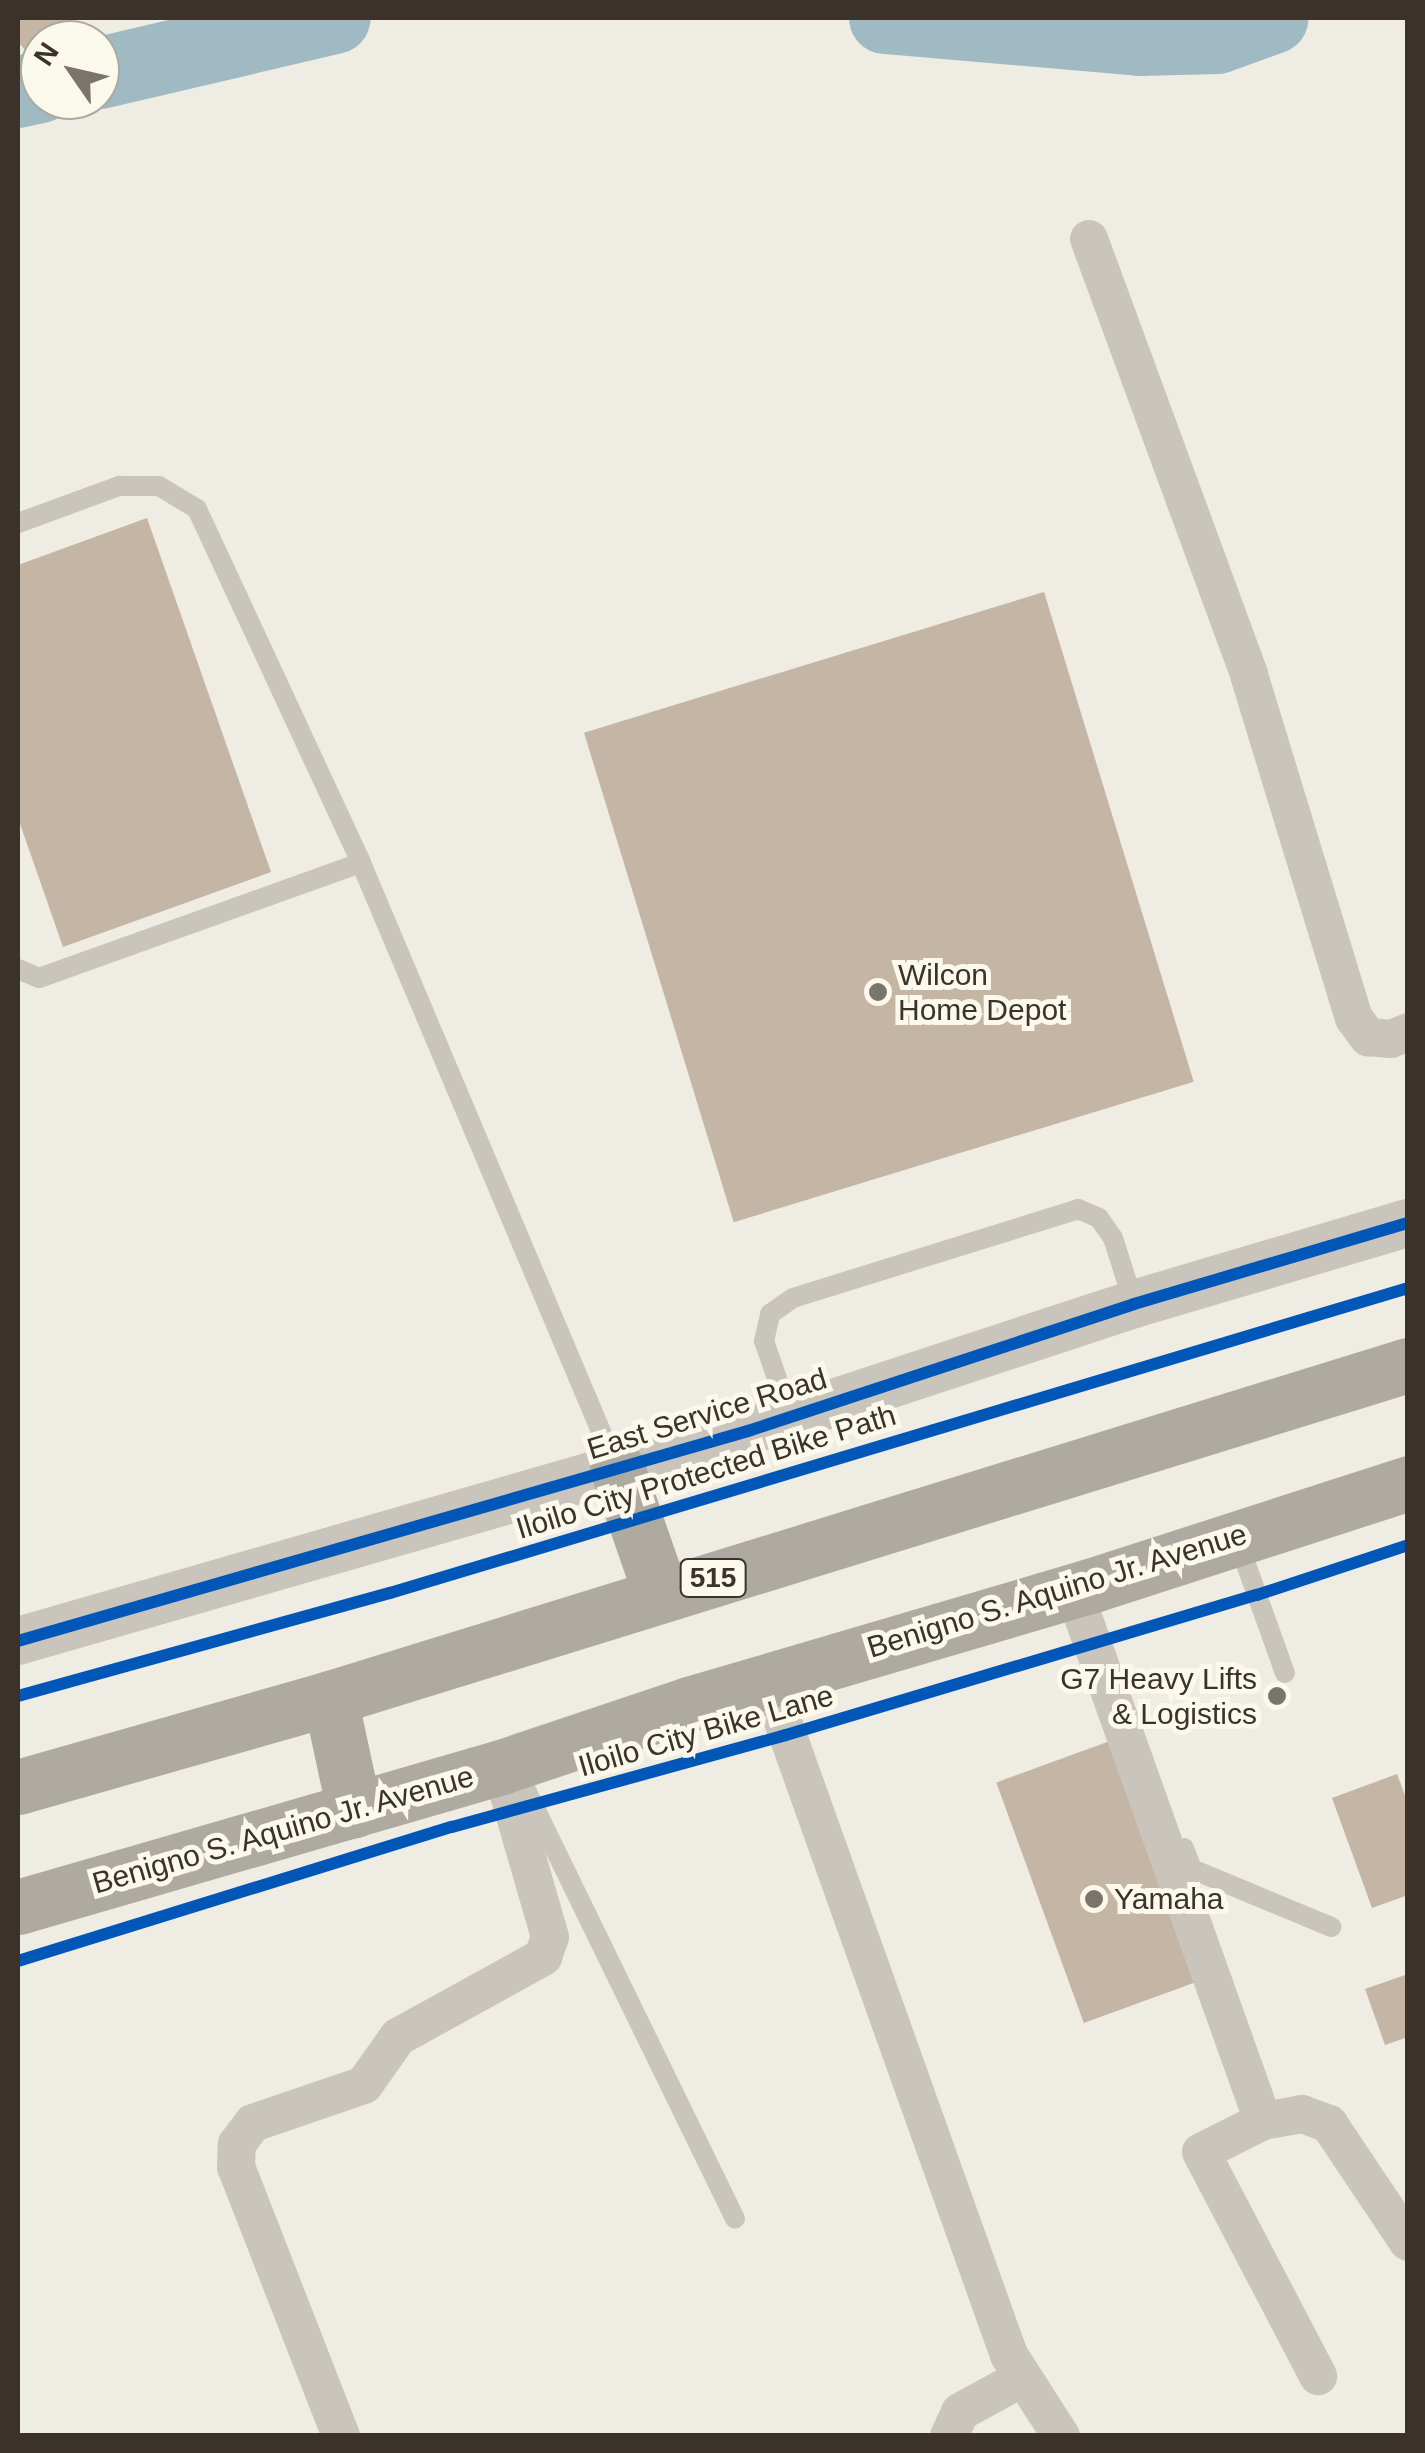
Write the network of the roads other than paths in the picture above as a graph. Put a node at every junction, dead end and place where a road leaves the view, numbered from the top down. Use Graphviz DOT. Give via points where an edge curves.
graph roads {
  1 [pos="1089,239"];
  2 [pos="18,523"];
  3 [pos="362,864"];
  4 [pos="18,969"];
  5 [pos="1408,1032"];
  6 [pos="1408,1223"];
  7 [pos="1134,1304"];
  8 [pos="1408,1364"];
  9 [pos="790,1416"];
  10 [pos="617,1468"];
  11 [pos="1408,1482"];
  12 [pos="1236,1535"];
  13 [pos="1081,1587"];
  14 [pos="661,1594"];
  15 [pos="18,1641"];
  16 [pos="1285,1672"];
  17 [pos="768,1680"];
  18 [pos="330,1698"];
  19 [pos="508,1765"];
  20 [pos="18,1787"];
  21 [pos="354,1810"];
  22 [pos="18,1907"];
  23 [pos="1331,1927"];
  24 [pos="1263,2120"];
  25 [pos="735,2219"];
  26 [pos="1408,2242"];
  27 [pos="1318,2376"];
  28 [pos="1022,2378"];
  29 [pos="341,2436"];
  30 [pos="949,2436"];
  31 [pos="1061,2436"];
  1 -- 5 [label="street" via="1249,675 1354,1018 1368,1037"];
  2 -- 3 [label="lane" via="118,486 160,486 197,510"];
  3 -- 4 [label="lane" via="40,978"];
  3 -- 10 [label="lane"];
  6 -- 7 [label="street, East Service Road"];
  7 -- 9 [label="street, East Service Road"];
  7 -- 9 [label="lane" via="1112,1238 1099,1218 1078,1209 793,1298 770,1314 764,1342"];
  8 -- 14 [label="highway, 515"];
  9 -- 10 [label="street, East Service Road"];
  10 -- 14 [label="highway"];
  10 -- 15 [label="street, East Service Road"];
  11 -- 12 [label="highway, Benigno S. Aquino Jr. Avenue"];
  12 -- 13 [label="highway, Benigno S. Aquino Jr. Avenue"];
  12 -- 16 [label="lane"];
  13 -- 17 [label="highway, Benigno S. Aquino Jr. Avenue"];
  13 -- 23 [label="lane" via="1192,1869"];
  13 -- 24 [label="street"];
  14 -- 18 [label="highway, 515"];
  17 -- 19 [label="highway, Benigno S. Aquino Jr. Avenue"];
  17 -- 28 [label="street"];
  18 -- 20 [label="highway, 515"];
  18 -- 21 [label="highway"];
  19 -- 21 [label="highway, Benigno S. Aquino Jr. Avenue"];
  19 -- 25 [label="lane"];
  19 -- 29 [label="street" via="550,1937 543,1958 398,2036 364,2085 253,2123 237,2144 236,2167"];
  21 -- 22 [label="highway, Benigno S. Aquino Jr. Avenue"];
  24 -- 26 [label="street" via="1302,2114 1330,2124"];
  24 -- 27 [label="street" via="1201,2152"];
  28 -- 30 [label="street" via="960,2412"];
  28 -- 31 [label="street"];
}
